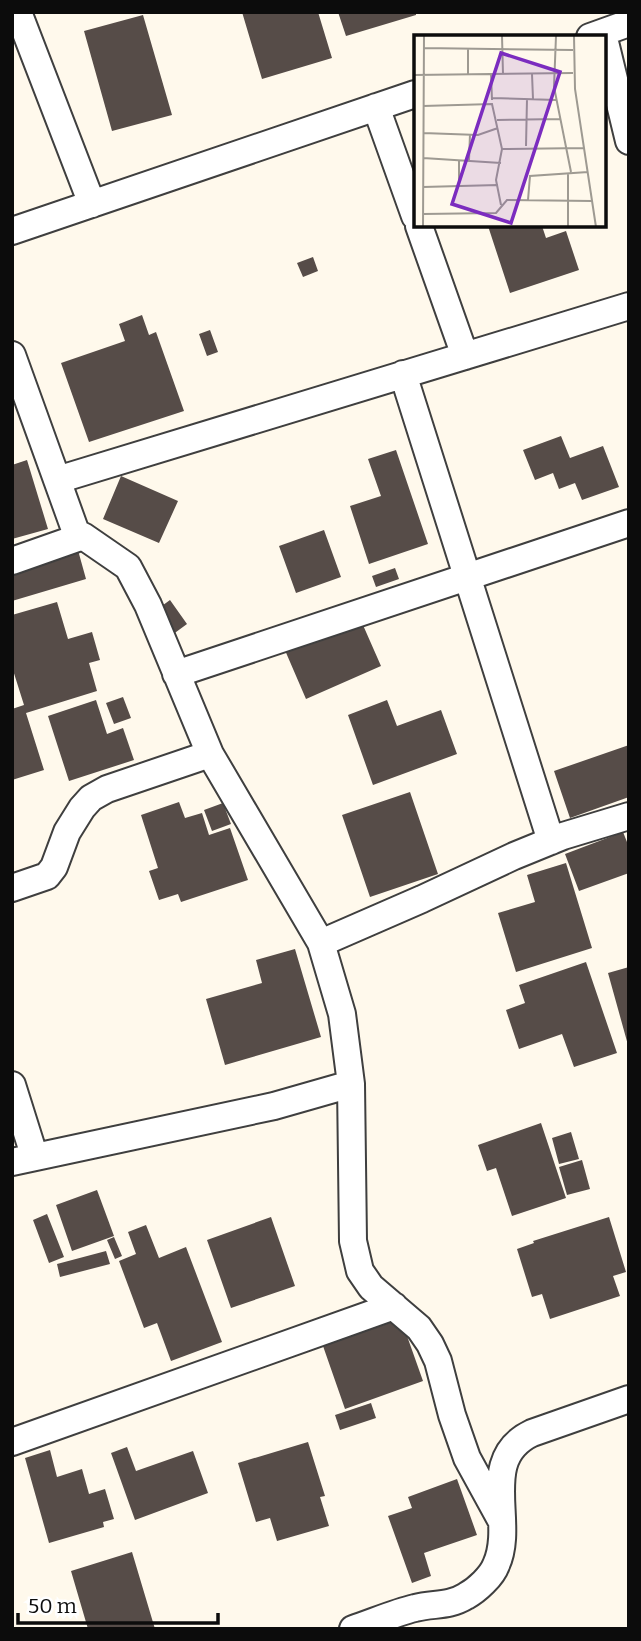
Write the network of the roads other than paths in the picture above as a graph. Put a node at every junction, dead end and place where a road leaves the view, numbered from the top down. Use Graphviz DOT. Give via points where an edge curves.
graph roads {
  1 [pos="18,12"];
  2 [pos="629,23"];
  3 [pos="600,31"];
  4 [pos="606,54"];
  5 [pos="414,94"];
  6 [pos="376,107"];
  7 [pos="629,141"];
  8 [pos="92,204"];
  9 [pos="414,213"];
  10 [pos="420,228"];
  11 [pos="12,231"];
  12 [pos="629,306"];
  13 [pos="12,355"];
  14 [pos="465,356"];
  15 [pos="403,374"];
  16 [pos="57,480"];
  17 [pos="629,523"];
  18 [pos="78,538"];
  19 [pos="12,561"];
  20 [pos="467,577"];
  21 [pos="176,674"];
  22 [pos="210,754"];
  23 [pos="629,816"];
  24 [pos="551,841"];
  25 [pos="12,888"];
  26 [pos="321,943"];
  27 [pos="351,1084"];
  28 [pos="12,1085"];
  29 [pos="23,1158"];
  30 [pos="394,1306"];
  31 [pos="629,1399"];
  32 [pos="12,1441"];
  33 [pos="500,1520"];
  34 [pos="420,1618"];
  35 [pos="354,1629"];
  1 -- 8 [label="street"];
  2 -- 3 [label="street"];
  4 -- 7 [label="street"];
  5 -- 6 [label="street"];
  6 -- 8 [label="street"];
  6 -- 9 [label="street"];
  8 -- 11 [label="street"];
  10 -- 14 [label="street"];
  12 -- 14 [label="street"];
  13 -- 16 [label="street"];
  14 -- 15 [label="street"];
  15 -- 16 [label="street"];
  15 -- 20 [label="street"];
  16 -- 18 [label="street"];
  17 -- 20 [label="street"];
  18 -- 19 [label="street"];
  18 -- 21 [label="street" via="83,536 128,567"];
  20 -- 21 [label="street"];
  20 -- 24 [label="street"];
  21 -- 22 [label="street"];
  22 -- 25 [label="street" via="91,797 67,832 47,876"];
  22 -- 26 [label="street"];
  23 -- 24 [label="street"];
  24 -- 26 [label="street"];
  26 -- 27 [label="street" via="342,1014"];
  27 -- 29 [label="street" via="274,1106"];
  27 -- 30 [label="street" via="353,1241 364,1279"];
  28 -- 29 [label="street"];
  30 -- 32 [label="street"];
  30 -- 33 [label="street" via="430,1344 467,1458"];
  31 -- 33 [label="street" via="520,1439 502,1467"];
  33 -- 34 [label="street" via="496,1566 468,1595"];
  34 -- 35 [label="street"];
}
